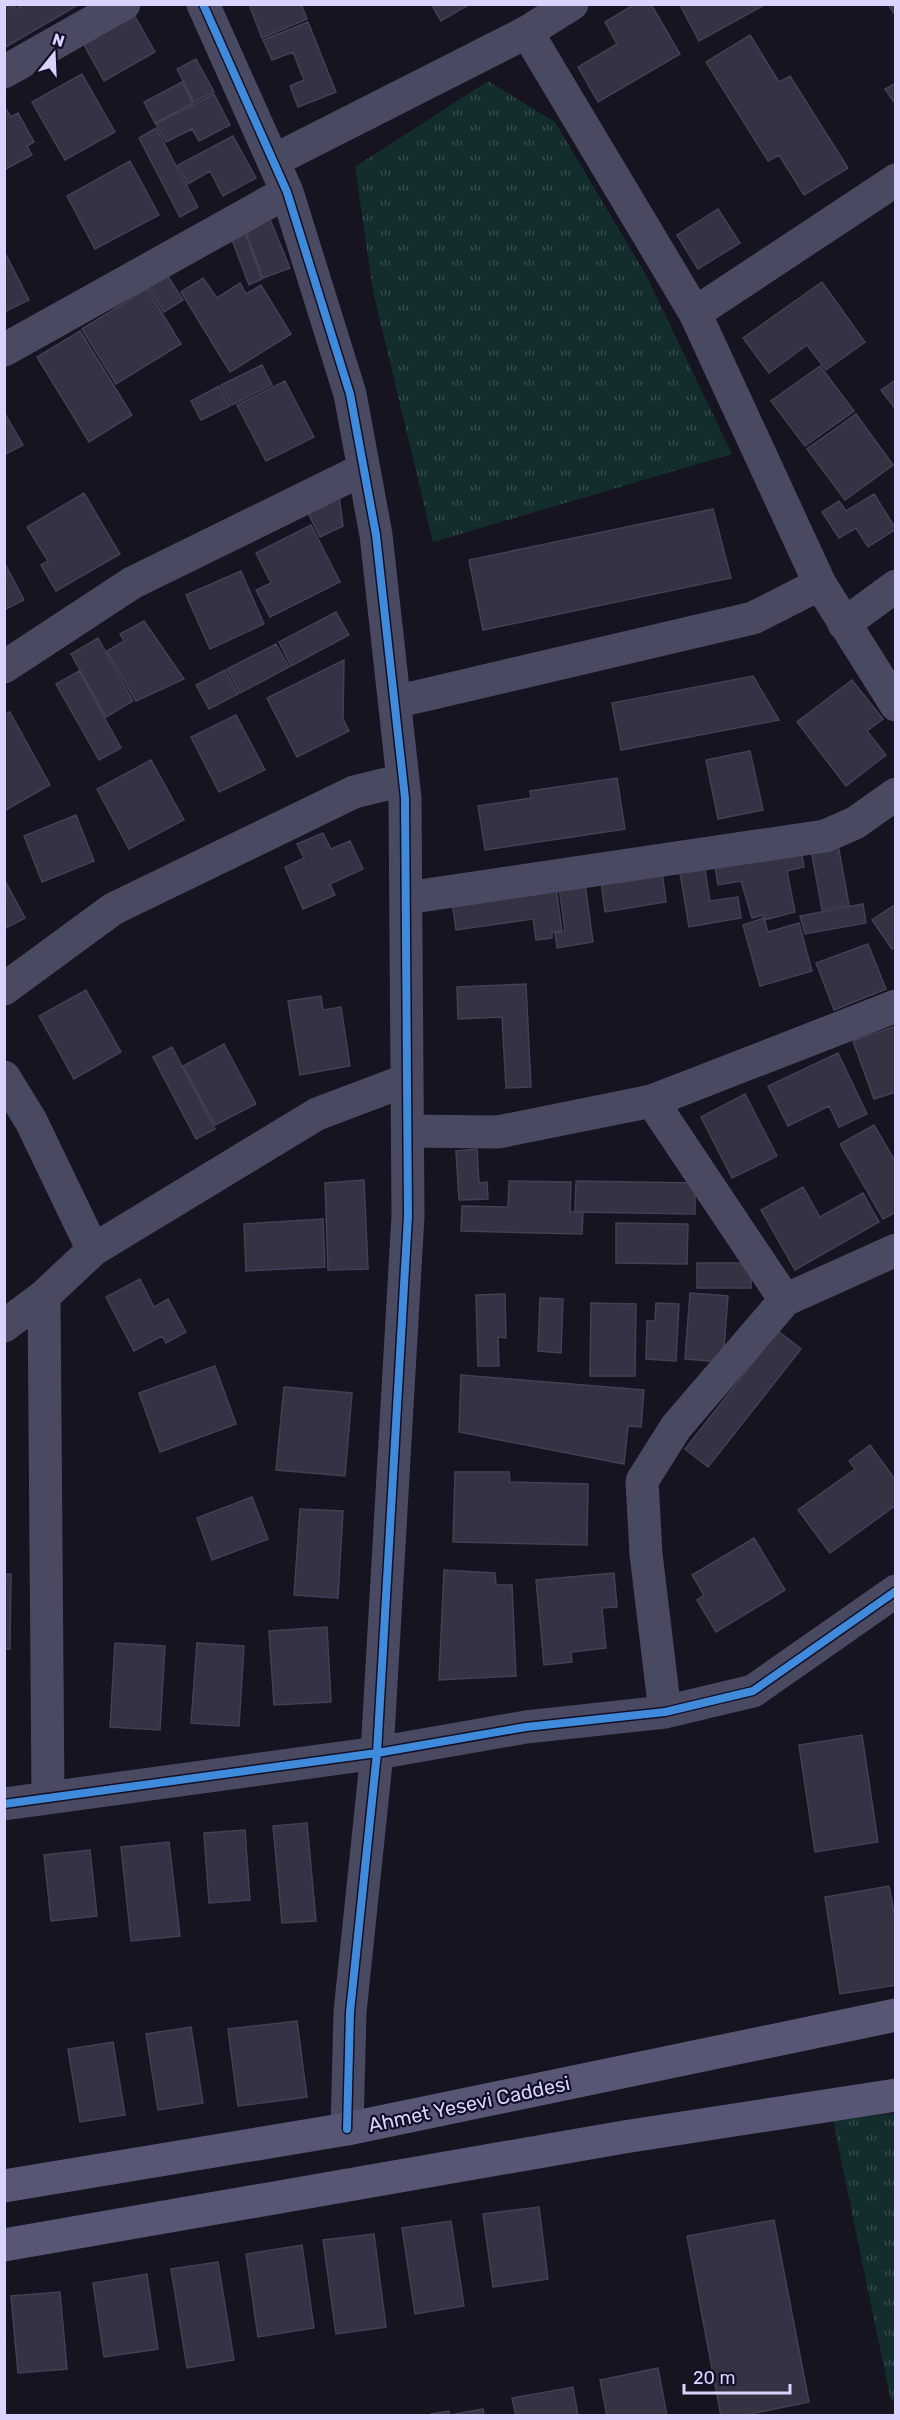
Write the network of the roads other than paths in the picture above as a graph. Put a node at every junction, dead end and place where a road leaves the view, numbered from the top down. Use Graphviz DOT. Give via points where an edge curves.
graph roads {
  1 [pos="124,4"];
  2 [pos="203,4"];
  3 [pos="572,4"];
  4 [pos="527,32"];
  5 [pos="4,72"];
  6 [pos="273,161"];
  7 [pos="896,180"];
  8 [pos="287,192"];
  9 [pos="695,314"];
  10 [pos="4,350"];
  11 [pos="364,469"];
  12 [pos="820,584"];
  13 [pos="896,586"];
  14 [pos="844,624"];
  15 [pos="4,667"];
  16 [pos="395,702"];
  17 [pos="896,705"];
  18 [pos="404,780"];
  19 [pos="896,794"];
  20 [pos="406,898"];
  21 [pos="4,989"];
  22 [pos="896,1006"];
  23 [pos="4,1077"];
  24 [pos="407,1080"];
  25 [pos="652,1101"];
  26 [pos="408,1131"];
  27 [pos="93,1250"];
  28 [pos="896,1250"];
  29 [pos="44,1296"];
  30 [pos="785,1300"];
  31 [pos="4,1326"];
  32 [pos="896,1591"];
  33 [pos="664,1712"];
  34 [pos="377,1753"];
  35 [pos="48,1797"];
  36 [pos="4,1804"];
  37 [pos="896,2016"];
  38 [pos="896,2095"];
  39 [pos="346,2129"];
  40 [pos="4,2186"];
  41 [pos="4,2245"];
  1 -- 5 [label="street"];
  2 -- 6 [label="street"];
  3 -- 4 [label="street"];
  4 -- 6 [label="street"];
  4 -- 9 [label="street"];
  6 -- 8 [label="street"];
  7 -- 9 [label="street"];
  8 -- 10 [label="street"];
  8 -- 11 [label="street" via="350,394"];
  9 -- 12 [label="street"];
  11 -- 15 [label="street" via="132,584"];
  11 -- 16 [label="street" via="376,535"];
  12 -- 14 [label="street"];
  12 -- 16 [label="street" via="753,618"];
  13 -- 14 [label="street"];
  14 -- 17 [label="street"];
  16 -- 18 [label="street"];
  18 -- 20 [label="street"];
  18 -- 21 [label="street" via="354,792 113,909"];
  19 -- 20 [label="street" via="855,824 825,836"];
  20 -- 24 [label="street"];
  22 -- 25 [label="street"];
  23 -- 27 [label="street" via="32,1121"];
  24 -- 26 [label="street"];
  24 -- 27 [label="street" via="317,1114"];
  25 -- 26 [label="street" via="498,1132"];
  25 -- 30 [label="street"];
  26 -- 34 [label="street" via="408,1216"];
  27 -- 29 [label="street"];
  28 -- 30 [label="street"];
  29 -- 31 [label="street"];
  29 -- 35 [label="street"];
  30 -- 33 [label="street" via="676,1427 642,1481"];
  32 -- 33 [label="street" via="753,1691"];
  33 -- 34 [label="street" via="526,1727"];
  34 -- 35 [label="street"];
  34 -- 39 [label="street" via="350,2012"];
  35 -- 36 [label="street"];
  37 -- 39 [label="main road, Ahmet Yesevi Caddesi"];
  38 -- 41 [label="main road" via="624,2137"];
  39 -- 40 [label="main road, Ahmet Yesevi Caddesi"];
}
